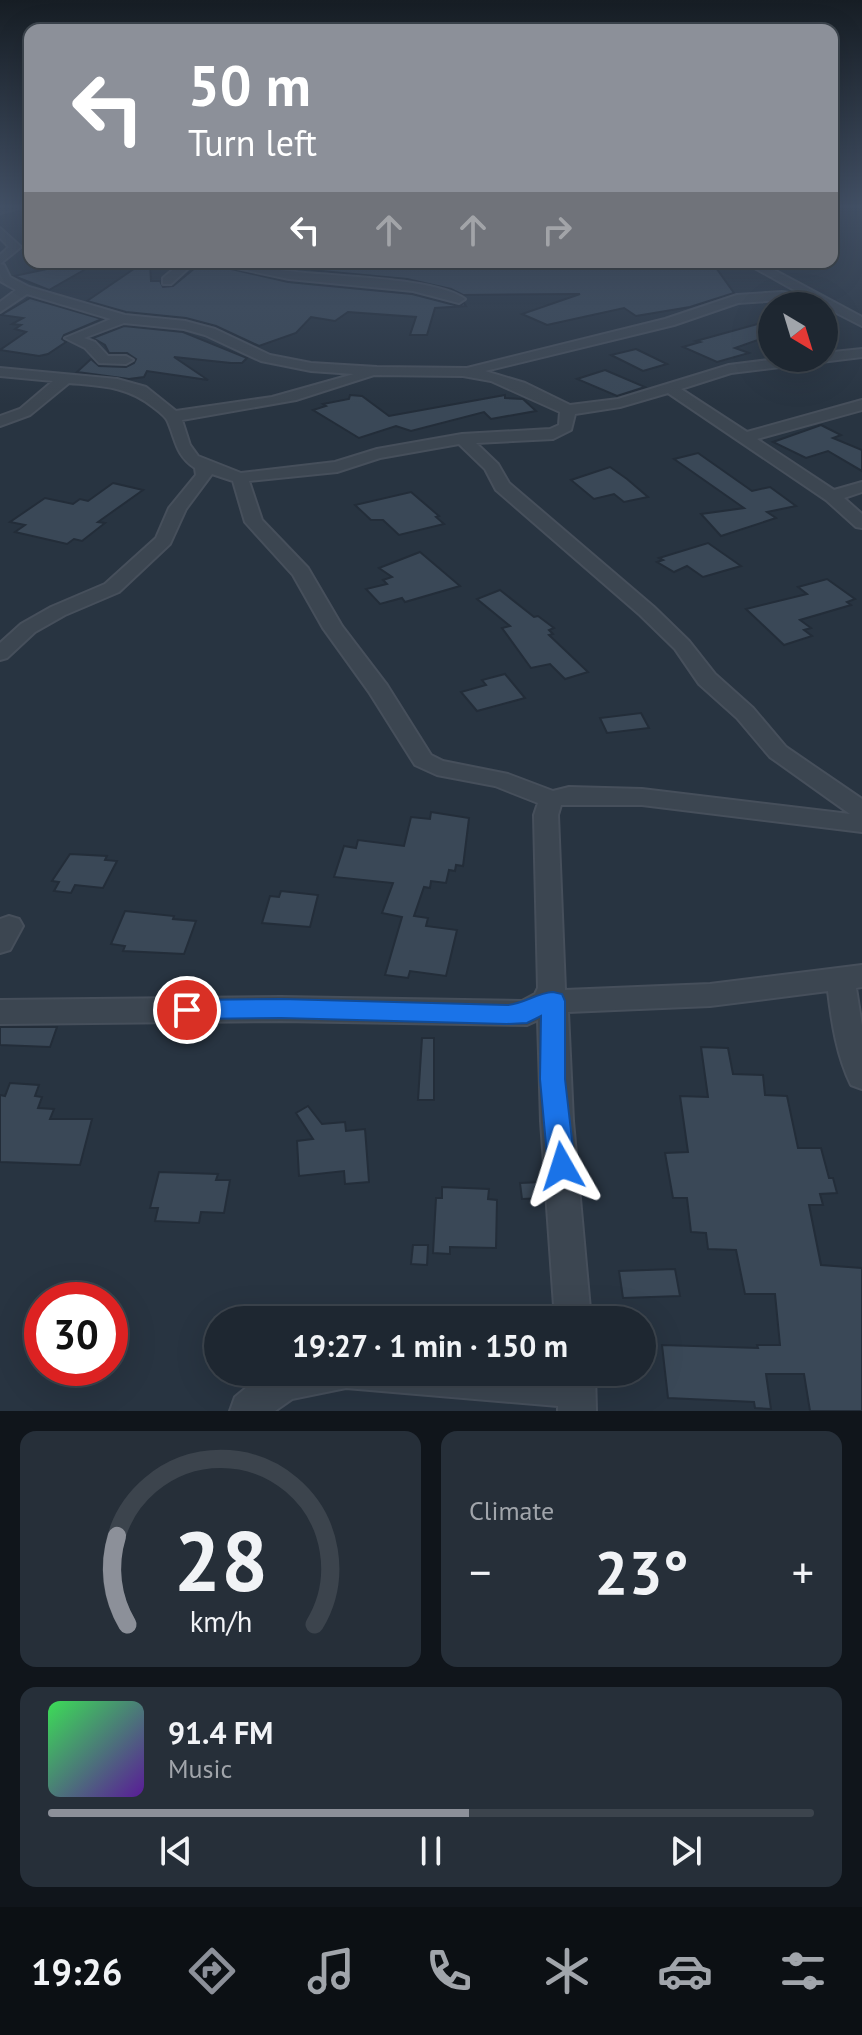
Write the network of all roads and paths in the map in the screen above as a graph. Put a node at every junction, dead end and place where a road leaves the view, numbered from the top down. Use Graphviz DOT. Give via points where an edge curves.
graph roads {
  1 [pos="2,273"];
  2 [pos="176,273"];
  3 [pos="281,273"];
  4 [pos="772,273"];
  5 [pos="167,281"];
  6 [pos="25,290"];
  7 [pos="805,292"];
  8 [pos="758,298"];
  9 [pos="459,299"];
  10 [pos="0,308"];
  11 [pos="838,311"];
  12 [pos="124,319"];
  13 [pos="862,322"];
  14 [pos="862,353"];
  15 [pos="838,356"];
  16 [pos="126,360"];
  17 [pos="758,366"];
  18 [pos="377,371"];
  19 [pos="0,372"];
  20 [pos="463,372"];
  21 [pos="65,379"];
  22 [pos="669,387"];
  23 [pos="862,405"];
  24 [pos="568,410"];
  25 [pos="173,416"];
  26 [pos="0,421"];
  27 [pos="742,438"];
  28 [pos="462,439"];
  29 [pos="203,466"];
  30 [pos="240,478"];
  31 [pos="862,487"];
  32 [pos="832,496"];
  33 [pos="862,523"];
  34 [pos="0,654"];
  35 [pos="551,799"];
  36 [pos="862,811"];
  37 [pos="862,824"];
  38 [pos="855,974"];
  39 [pos="549,1001"];
  40 [pos="0,1012"];
  41 [pos="862,1076"];
  42 [pos="572,1306"];
  43 [pos="276,1386"];
  44 [pos="519,1386"];
  45 [pos="577,1390"];
  46 [pos="249,1411"];
  1 -- 6 [label="street"];
  2 -- 5 [label="street"];
  3 -- 9 [label="street" via="413,287"];
  4 -- 7 [label="street"];
  6 -- 10 [label="street"];
  6 -- 12 [label="street"];
  8 -- 20 [label="street"];
  11 -- 13 [label="street"];
  12 -- 16 [label="street" via="72,338 90,345 100,358"];
  12 -- 18 [label="street" via="185,325 277,361"];
  14 -- 15 [label="street"];
  17 -- 22 [label="street"];
  18 -- 20 [label="street"];
  18 -- 25 [label="street" via="300,396"];
  19 -- 21 [label="street"];
  20 -- 24 [label="street" via="520,386"];
  21 -- 25 [label="street" via="130,385"];
  21 -- 26 [label="street" via="25,412"];
  22 -- 24 [label="street" via="620,403"];
  22 -- 27 [label="street"];
  23 -- 27 [label="street"];
  24 -- 28 [label="street" via="566,427 553,434"];
  25 -- 29 [label="street" via="186,452"];
  27 -- 32 [label="street"];
  28 -- 30 [label="street" via="337,467"];
  28 -- 36 [label="street" via="492,467 502,486 682,645 707,679 778,752"];
  29 -- 30 [label="street"];
  29 -- 34 [label="street" via="204,475 178,508 164,540 148,555 112,588 38,622"];
  30 -- 35 [label="street" via="254,522 301,572 423,760 500,779"];
  31 -- 32 [label="street"];
  32 -- 33 [label="street"];
  35 -- 37 [label="street" via="642,797"];
  35 -- 39 [label="street" via="546,815"];
  38 -- 39 [label="street" via="710,995"];
  38 -- 41 [label="street" via="849,1037"];
  39 -- 40 [label="street" via="527,1013 507,1015 281,1009"];
  39 -- 42 [label="street"];
  43 -- 46 [label="street"];
  44 -- 45 [label="street"];
}
